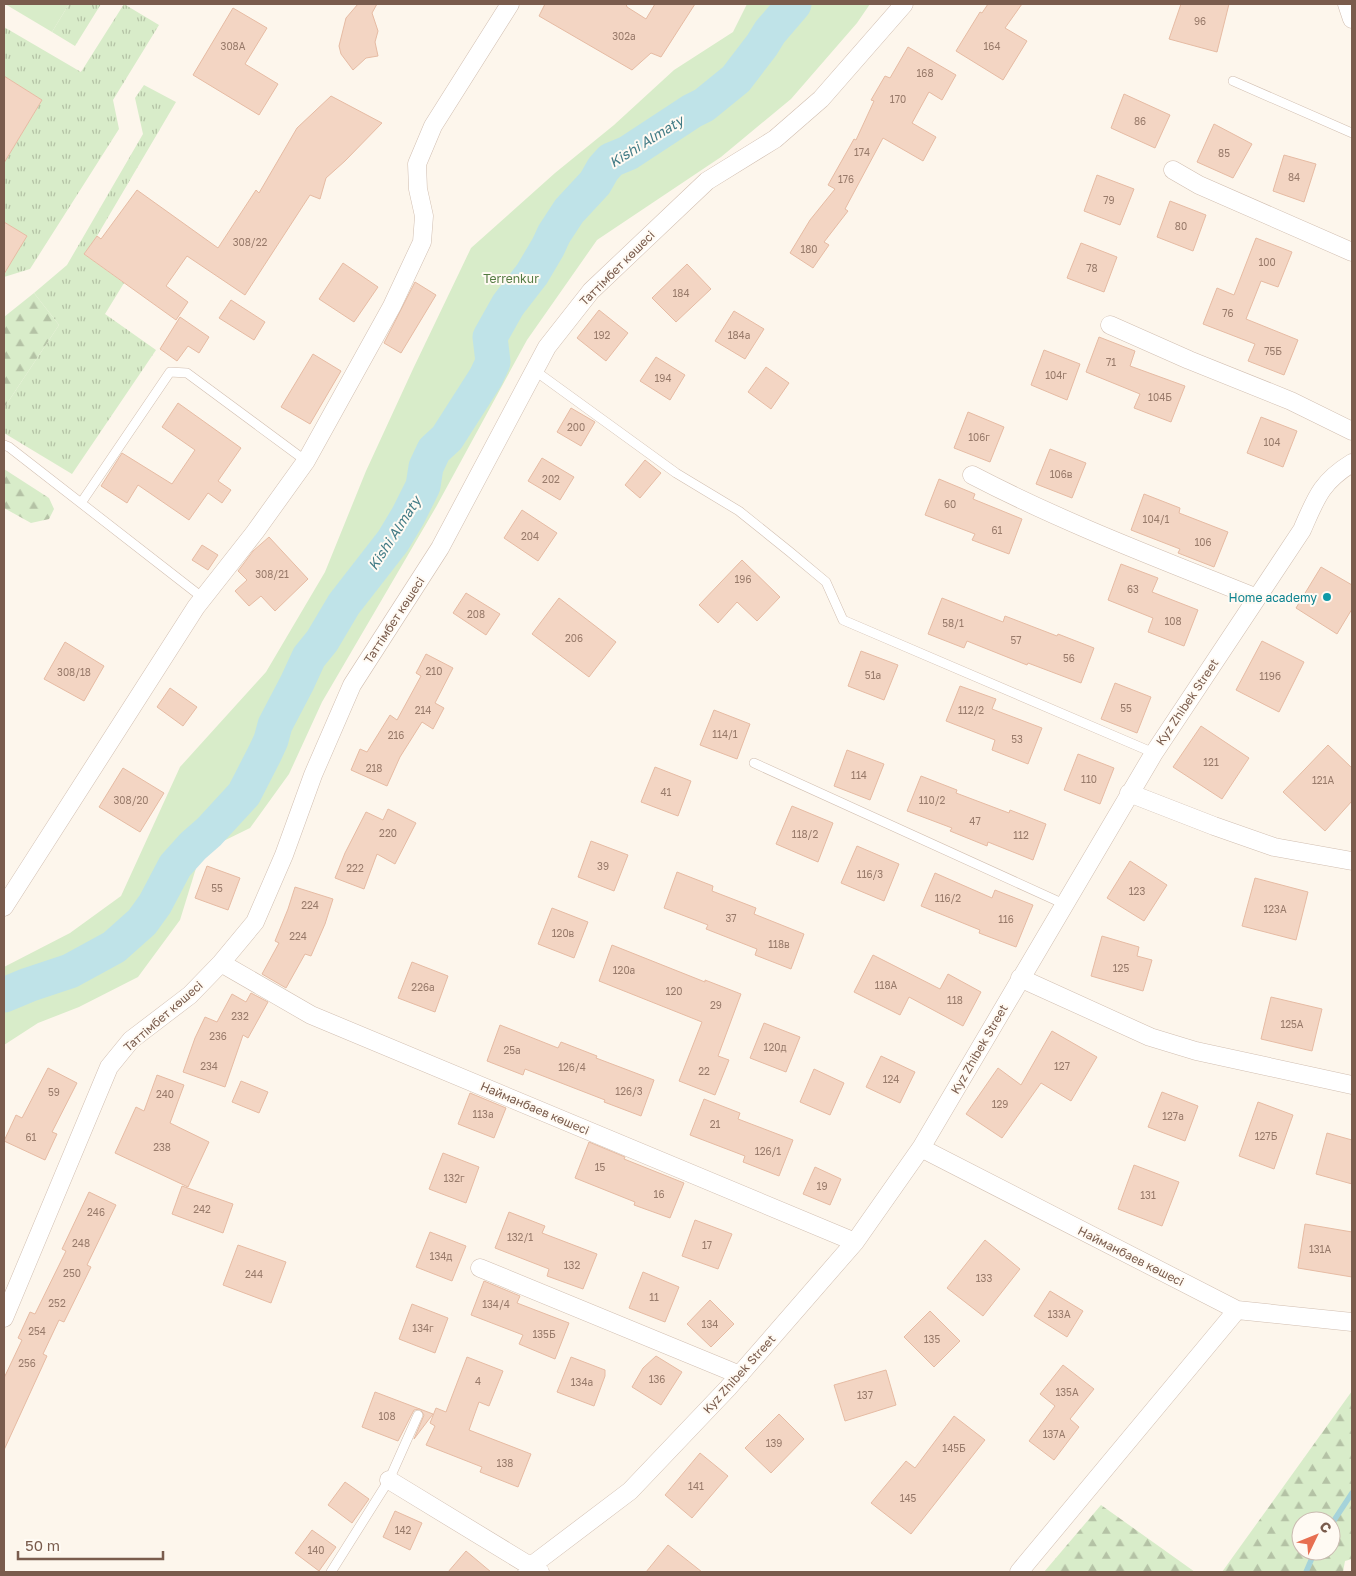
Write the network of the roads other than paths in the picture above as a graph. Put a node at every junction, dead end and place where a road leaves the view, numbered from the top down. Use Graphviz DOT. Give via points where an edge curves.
graph roads {
  1 [pos="510,4"];
  2 [pos="904,4"];
  3 [pos="1347,4"];
  4 [pos="1352,19"];
  5 [pos="1233,81"];
  6 [pos="1352,133"];
  7 [pos="1173,170"];
  8 [pos="1352,252"];
  9 [pos="1110,325"];
  10 [pos="534,370"];
  11 [pos="1352,431"];
  12 [pos="4,445"];
  13 [pos="306,461"];
  14 [pos="1352,464"];
  15 [pos="972,475"];
  16 [pos="81,503"];
  17 [pos="203,598"];
  18 [pos="1257,598"];
  19 [pos="1154,752"];
  20 [pos="754,763"];
  21 [pos="1129,793"];
  22 [pos="1352,861"];
  23 [pos="1064,904"];
  24 [pos="4,906"];
  25 [pos="221,963"];
  26 [pos="1020,978"];
  27 [pos="1352,1085"];
  28 [pos="921,1148"];
  29 [pos="855,1242"];
  30 [pos="480,1268"];
  31 [pos="1237,1310"];
  32 [pos="4,1318"];
  33 [pos="1352,1322"];
  34 [pos="740,1375"];
  35 [pos="418,1416"];
  36 [pos="389,1480"];
  37 [pos="533,1570"];
  38 [pos="331,1572"];
  39 [pos="1019,1572"];
  1 -- 13 [label="street" via="434,126 417,164 424,216 422,242 392,306"];
  2 -- 10 [label="street, Таттімбет көшесі" via="821,99 776,139 707,181 591,291 547,347"];
  3 -- 4 [label="street"];
  5 -- 6 [label="lane"];
  7 -- 8 [label="street" via="1199,185"];
  9 -- 11 [label="street" via="1291,401"];
  10 -- 19 [label="lane" via="676,474 739,511 790,552 826,582 842,620"];
  10 -- 25 [label="street, Таттімбет көшесі" via="440,548 352,685 254,922"];
  12 -- 16 [label="lane"];
  13 -- 16 [label="lane" via="187,373 170,372"];
  13 -- 17 [label="street"];
  14 -- 18 [label="street, Kyz Zhibek Street" via="1337,473 1319,492 1302,530"];
  15 -- 18 [label="street" via="1019,500"];
  16 -- 17 [label="lane"];
  17 -- 24 [label="street"];
  18 -- 19 [label="street, Kyz Zhibek Street"];
  19 -- 21 [label="street, Kyz Zhibek Street"];
  20 -- 23 [label="lane"];
  21 -- 22 [label="street" via="1274,846"];
  21 -- 23 [label="street, Kyz Zhibek Street"];
  23 -- 26 [label="street, Kyz Zhibek Street"];
  25 -- 29 [label="street, Найманбаев көшесі" via="311,1015"];
  25 -- 32 [label="street, Таттімбет көшесі" via="190,995 131,1040 109,1067"];
  26 -- 27 [label="street" via="1150,1037 1196,1051"];
  26 -- 28 [label="street, Kyz Zhibek Street"];
  28 -- 29 [label="street, Kyz Zhibek Street"];
  28 -- 31 [label="street, Найманбаев көшесі"];
  29 -- 34 [label="street, Kyz Zhibek Street"];
  30 -- 34 [label="street"];
  31 -- 33 [label="street, Найманбаев көшесі"];
  31 -- 39 [label="street"];
  34 -- 37 [label="street, Kyz Zhibek Street" via="630,1492"];
  35 -- 36 [label="lane"];
  36 -- 37 [label="street"];
  36 -- 38 [label="lane"];
}
